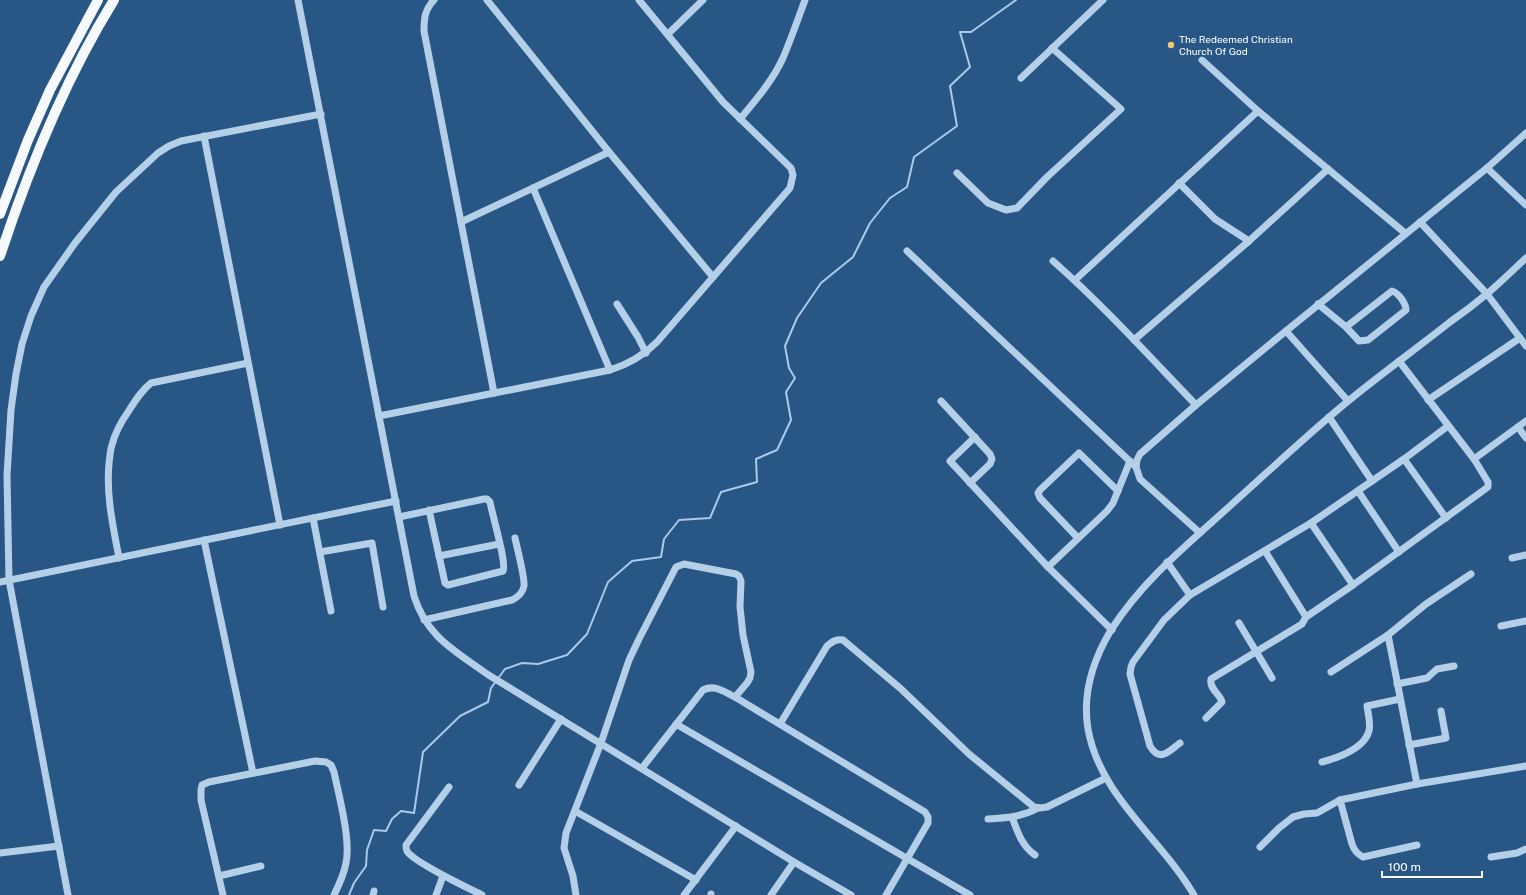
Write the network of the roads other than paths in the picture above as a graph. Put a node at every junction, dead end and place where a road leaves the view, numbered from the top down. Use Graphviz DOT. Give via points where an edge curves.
graph roads {
  1 [pos="98,0"];
  2 [pos="114,0"];
  3 [pos="298,0"];
  4 [pos="434,0"];
  5 [pos="487,0"];
  6 [pos="639,0"];
  7 [pos="703,0"];
  8 [pos="805,0"];
  9 [pos="1103,0"];
  10 [pos="668,34"];
  11 [pos="1052,48"];
  12 [pos="1202,60"];
  13 [pos="1021,78"];
  14 [pos="1258,111"];
  15 [pos="321,114"];
  16 [pos="740,119"];
  17 [pos="1526,133"];
  18 [pos="204,136"];
  19 [pos="609,152"];
  20 [pos="1487,168"];
  21 [pos="1328,169"];
  22 [pos="957,173"];
  23 [pos="1179,183"];
  24 [pos="533,188"];
  25 [pos="1526,205"];
  26 [pos="0,214"];
  27 [pos="461,222"];
  28 [pos="1420,222"];
  29 [pos="1405,233"];
  30 [pos="1248,241"];
  31 [pos="907,251"];
  32 [pos="0,256"];
  33 [pos="1526,258"];
  34 [pos="1053,261"];
  35 [pos="713,277"];
  36 [pos="1075,280"];
  37 [pos="1487,294"];
  38 [pos="617,304"];
  39 [pos="1318,304"];
  40 [pos="1346,327"];
  41 [pos="1286,331"];
  42 [pos="1520,338"];
  43 [pos="1134,340"];
  44 [pos="1526,346"];
  45 [pos="646,353"];
  46 [pos="1399,361"];
  47 [pos="248,363"];
  48 [pos="610,370"];
  49 [pos="494,393"];
  50 [pos="1428,400"];
  51 [pos="942,401"];
  52 [pos="1348,401"];
  53 [pos="1196,405"];
  54 [pos="379,416"];
  55 [pos="1329,417"];
  56 [pos="1526,421"];
  57 [pos="1448,426"];
  58 [pos="1518,427"];
  59 [pos="975,437"];
  60 [pos="1526,438"];
  61 [pos="1404,459"];
  62 [pos="1474,460"];
  63 [pos="1130,461"];
  64 [pos="1136,466"];
  65 [pos="1372,481"];
  66 [pos="970,482"];
  67 [pos="1118,491"];
  68 [pos="1358,491"];
  69 [pos="396,501"];
  70 [pos="429,510"];
  71 [pos="399,517"];
  72 [pos="313,518"];
  73 [pos="1446,518"];
  74 [pos="1311,523"];
  75 [pos="280,525"];
  76 [pos="1200,533"];
  77 [pos="515,538"];
  78 [pos="1078,538"];
  79 [pos="204,540"];
  80 [pos="499,544"];
  81 [pos="1265,551"];
  82 [pos="320,552"];
  83 [pos="1399,552"];
  84 [pos="1526,555"];
  85 [pos="439,556"];
  86 [pos="119,558"];
  87 [pos="1512,558"];
  88 [pos="1167,562"];
  89 [pos="1048,568"];
  90 [pos="1471,574"];
  91 [pos="9,580"];
  92 [pos="0,582"];
  93 [pos="1353,585"];
  94 [pos="1190,595"];
  95 [pos="383,607"];
  96 [pos="332,611"];
  97 [pos="1306,617"];
  98 [pos="424,620"];
  99 [pos="1526,621"];
  100 [pos="1239,623"];
  101 [pos="1501,626"];
  102 [pos="1112,630"];
  103 [pos="1388,635"];
  104 [pos="1257,652"];
  105 [pos="1454,666"];
  106 [pos="1331,672"];
  107 [pos="1272,678"];
  108 [pos="1397,684"];
  109 [pos="735,697"];
  110 [pos="1400,699"];
  111 [pos="1440,711"];
  112 [pos="1206,718"];
  113 [pos="561,719"];
  114 [pos="676,724"];
  115 [pos="780,724"];
  116 [pos="601,743"];
  117 [pos="1180,743"];
  118 [pos="1409,745"];
  119 [pos="1322,762"];
  120 [pos="1526,766"];
  121 [pos="642,768"];
  122 [pos="253,773"];
  123 [pos="1106,778"];
  124 [pos="1417,784"];
  125 [pos="519,785"];
  126 [pos="449,787"];
  127 [pos="1340,800"];
  128 [pos="1038,808"];
  129 [pos="575,810"];
  130 [pos="1012,817"];
  131 [pos="988,819"];
  132 [pos="736,826"];
  133 [pos="1417,845"];
  134 [pos="59,846"];
  135 [pos="1260,848"];
  136 [pos="1526,849"];
  137 [pos="0,853"];
  138 [pos="1035,855"];
  139 [pos="1490,857"];
  140 [pos="907,860"];
  141 [pos="794,862"];
  142 [pos="261,866"];
  143 [pos="219,876"];
  144 [pos="444,876"];
  145 [pos="696,880"];
  146 [pos="68,895"];
  147 [pos="223,895"];
  148 [pos="334,895"];
  149 [pos="436,895"];
  150 [pos="482,895"];
  151 [pos="576,895"];
  152 [pos="684,895"];
  153 [pos="771,895"];
  154 [pos="851,895"];
  155 [pos="886,895"];
  156 [pos="970,895"];
  157 [pos="1194,895"];
  1 -- 26 [label="main road" via="50,90"];
  2 -- 32 [label="main road" via="80,60 57,109 29,174"];
  3 -- 15 [label="street"];
  4 -- 27 [label="street" via="424,15 424,31"];
  5 -- 19 [label="street"];
  6 -- 10 [label="street"];
  7 -- 10 [label="street"];
  8 -- 16 [label="street" via="782,59 758,97"];
  9 -- 11 [label="street"];
  10 -- 16 [label="street" via="703,79"];
  11 -- 13 [label="street"];
  11 -- 22 [label="street" via="1121,109 1017,208 1006,210 988,203"];
  12 -- 14 [label="street"];
  14 -- 21 [label="street"];
  14 -- 23 [label="street"];
  15 -- 18 [label="street"];
  15 -- 54 [label="street"];
  16 -- 35 [label="street" via="791,168 793,181 790,188"];
  17 -- 20 [label="street"];
  18 -- 47 [label="street"];
  18 -- 91 [label="street" via="169,146 116,192 44,287 31,316 22,344 11,410 7,476"];
  19 -- 24 [label="street"];
  19 -- 35 [label="street"];
  20 -- 25 [label="street"];
  20 -- 28 [label="street"];
  21 -- 29 [label="street"];
  21 -- 30 [label="street"];
  23 -- 30 [label="street" via="1215,219"];
  23 -- 36 [label="street"];
  24 -- 27 [label="street"];
  24 -- 48 [label="street"];
  27 -- 49 [label="street"];
  28 -- 29 [label="street"];
  28 -- 37 [label="street"];
  29 -- 39 [label="street"];
  30 -- 43 [label="street"];
  31 -- 63 [label="street"];
  33 -- 37 [label="street"];
  34 -- 36 [label="street"];
  35 -- 45 [label="street"];
  36 -- 43 [label="street"];
  37 -- 42 [label="street"];
  37 -- 46 [label="street"];
  38 -- 45 [label="street"];
  39 -- 40 [label="street"];
  39 -- 41 [label="street"];
  40 -- 40 [label="street" via="1392,291 1396,292 1406,306 1406,310 1368,340 1359,341"];
  41 -- 52 [label="street"];
  41 -- 53 [label="street"];
  42 -- 44 [label="street"];
  42 -- 50 [label="street"];
  43 -- 53 [label="street"];
  45 -- 48 [label="street" via="631,363"];
  46 -- 50 [label="street"];
  46 -- 52 [label="street"];
  47 -- 75 [label="street"];
  47 -- 86 [label="street" via="151,384 134,403 111,446 108,499"];
  48 -- 49 [label="street"];
  49 -- 54 [label="street"];
  50 -- 57 [label="street"];
  51 -- 59 [label="street"];
  52 -- 55 [label="street"];
  53 -- 64 [label="street" via="1140,454"];
  54 -- 69 [label="street"];
  55 -- 65 [label="street"];
  55 -- 76 [label="street"];
  56 -- 58 [label="street"];
  57 -- 61 [label="street"];
  57 -- 62 [label="street"];
  58 -- 60 [label="street"];
  58 -- 62 [label="street"];
  59 -- 66 [label="street" via="992,459 990,464"];
  59 -- 66 [label="street" via="950,461"];
  61 -- 65 [label="street"];
  61 -- 73 [label="street"];
  62 -- 73 [label="street" via="1488,482 1488,487"];
  63 -- 64 [label="street"];
  63 -- 67 [label="street"];
  64 -- 76 [label="street" via="1140,480"];
  65 -- 68 [label="street"];
  66 -- 89 [label="street"];
  67 -- 78 [label="street" via="1107,511"];
  67 -- 78 [label="street" via="1080,453 1040,490 1040,498"];
  68 -- 74 [label="street"];
  68 -- 83 [label="street"];
  69 -- 71 [label="street"];
  69 -- 72 [label="street"];
  70 -- 71 [label="street"];
  70 -- 80 [label="street" via="487,499 490,502"];
  70 -- 85 [label="street"];
  71 -- 98 [label="street" via="414,596"];
  72 -- 75 [label="street"];
  72 -- 82 [label="street"];
  73 -- 83 [label="street"];
  74 -- 81 [label="street"];
  74 -- 93 [label="street"];
  75 -- 79 [label="street"];
  76 -- 88 [label="street"];
  77 -- 98 [label="street" via="524,582 523,590 517,598"];
  78 -- 89 [label="street"];
  79 -- 86 [label="street"];
  79 -- 122 [label="street"];
  80 -- 85 [label="street"];
  80 -- 85 [label="street" via="503,571 448,585 444,581"];
  81 -- 94 [label="street"];
  81 -- 97 [label="street"];
  82 -- 95 [label="street" via="372,543"];
  82 -- 96 [label="street"];
  83 -- 93 [label="street"];
  84 -- 87 [label="street"];
  86 -- 91 [label="street"];
  88 -- 94 [label="street"];
  88 -- 102 [label="street" via="1139,592"];
  89 -- 102 [label="street"];
  90 -- 103 [label="street" via="1426,604"];
  91 -- 92 [label="street"];
  91 -- 134 [label="street"];
  93 -- 97 [label="street"];
  94 -- 117 [label="street" via="1164,620 1131,667 1130,674 1150,746 1154,752 1159,755 1165,754"];
  97 -- 104 [label="street" via="1302,624"];
  98 -- 113 [label="street" via="441,641 487,674"];
  99 -- 101 [label="street"];
  100 -- 104 [label="street"];
  102 -- 123 [label="street" via="1095,663 1088,681 1086,696 1088,731"];
  103 -- 106 [label="street"];
  103 -- 108 [label="street"];
  104 -- 107 [label="street"];
  104 -- 112 [label="street" via="1211,680 1211,687 1222,702"];
  105 -- 108 [label="street" via="1437,669 1427,678"];
  108 -- 110 [label="street"];
  109 -- 114 [label="street" via="715,687 703,690"];
  109 -- 115 [label="street"];
  109 -- 116 [label="street" via="747,683 751,672 743,635 739,576 680,565 676,568 629,660"];
  110 -- 118 [label="street"];
  110 -- 119 [label="street" via="1367,706 1369,731 1364,740 1343,756"];
  111 -- 118 [label="street" via="1446,738"];
  113 -- 116 [label="street"];
  113 -- 125 [label="street"];
  114 -- 121 [label="street"];
  114 -- 140 [label="street"];
  115 -- 128 [label="street" via="827,646 832,641 843,640 900,688 969,754"];
  115 -- 140 [label="street" via="925,812 928,823"];
  116 -- 121 [label="street"];
  116 -- 129 [label="street"];
  118 -- 124 [label="street"];
  120 -- 124 [label="street"];
  121 -- 132 [label="street"];
  122 -- 143 [label="street" via="202,785 201,800"];
  122 -- 148 [label="street" via="315,761 331,765 343,820 346,848 346,862"];
  123 -- 128 [label="street" via="1047,807"];
  123 -- 157 [label="street"];
  124 -- 127 [label="street"];
  126 -- 144 [label="street" via="406,845 407,851 414,857"];
  127 -- 133 [label="street" via="1352,844 1362,857"];
  127 -- 135 [label="street" via="1317,813 1293,817"];
  128 -- 130 [label="street" via="1027,814"];
  129 -- 145 [label="street"];
  129 -- 151 [label="street" via="566,833 564,848"];
  130 -- 131 [label="street"];
  130 -- 138 [label="street" via="1021,839"];
  132 -- 141 [label="street"];
  132 -- 145 [label="street"];
  134 -- 137 [label="street"];
  134 -- 146 [label="street"];
  136 -- 139 [label="street"];
  140 -- 155 [label="street"];
  140 -- 156 [label="street"];
  141 -- 153 [label="street"];
  141 -- 154 [label="street"];
  142 -- 143 [label="street"];
  143 -- 147 [label="street"];
  144 -- 149 [label="street"];
  144 -- 150 [label="street"];
  145 -- 152 [label="street"];
}
